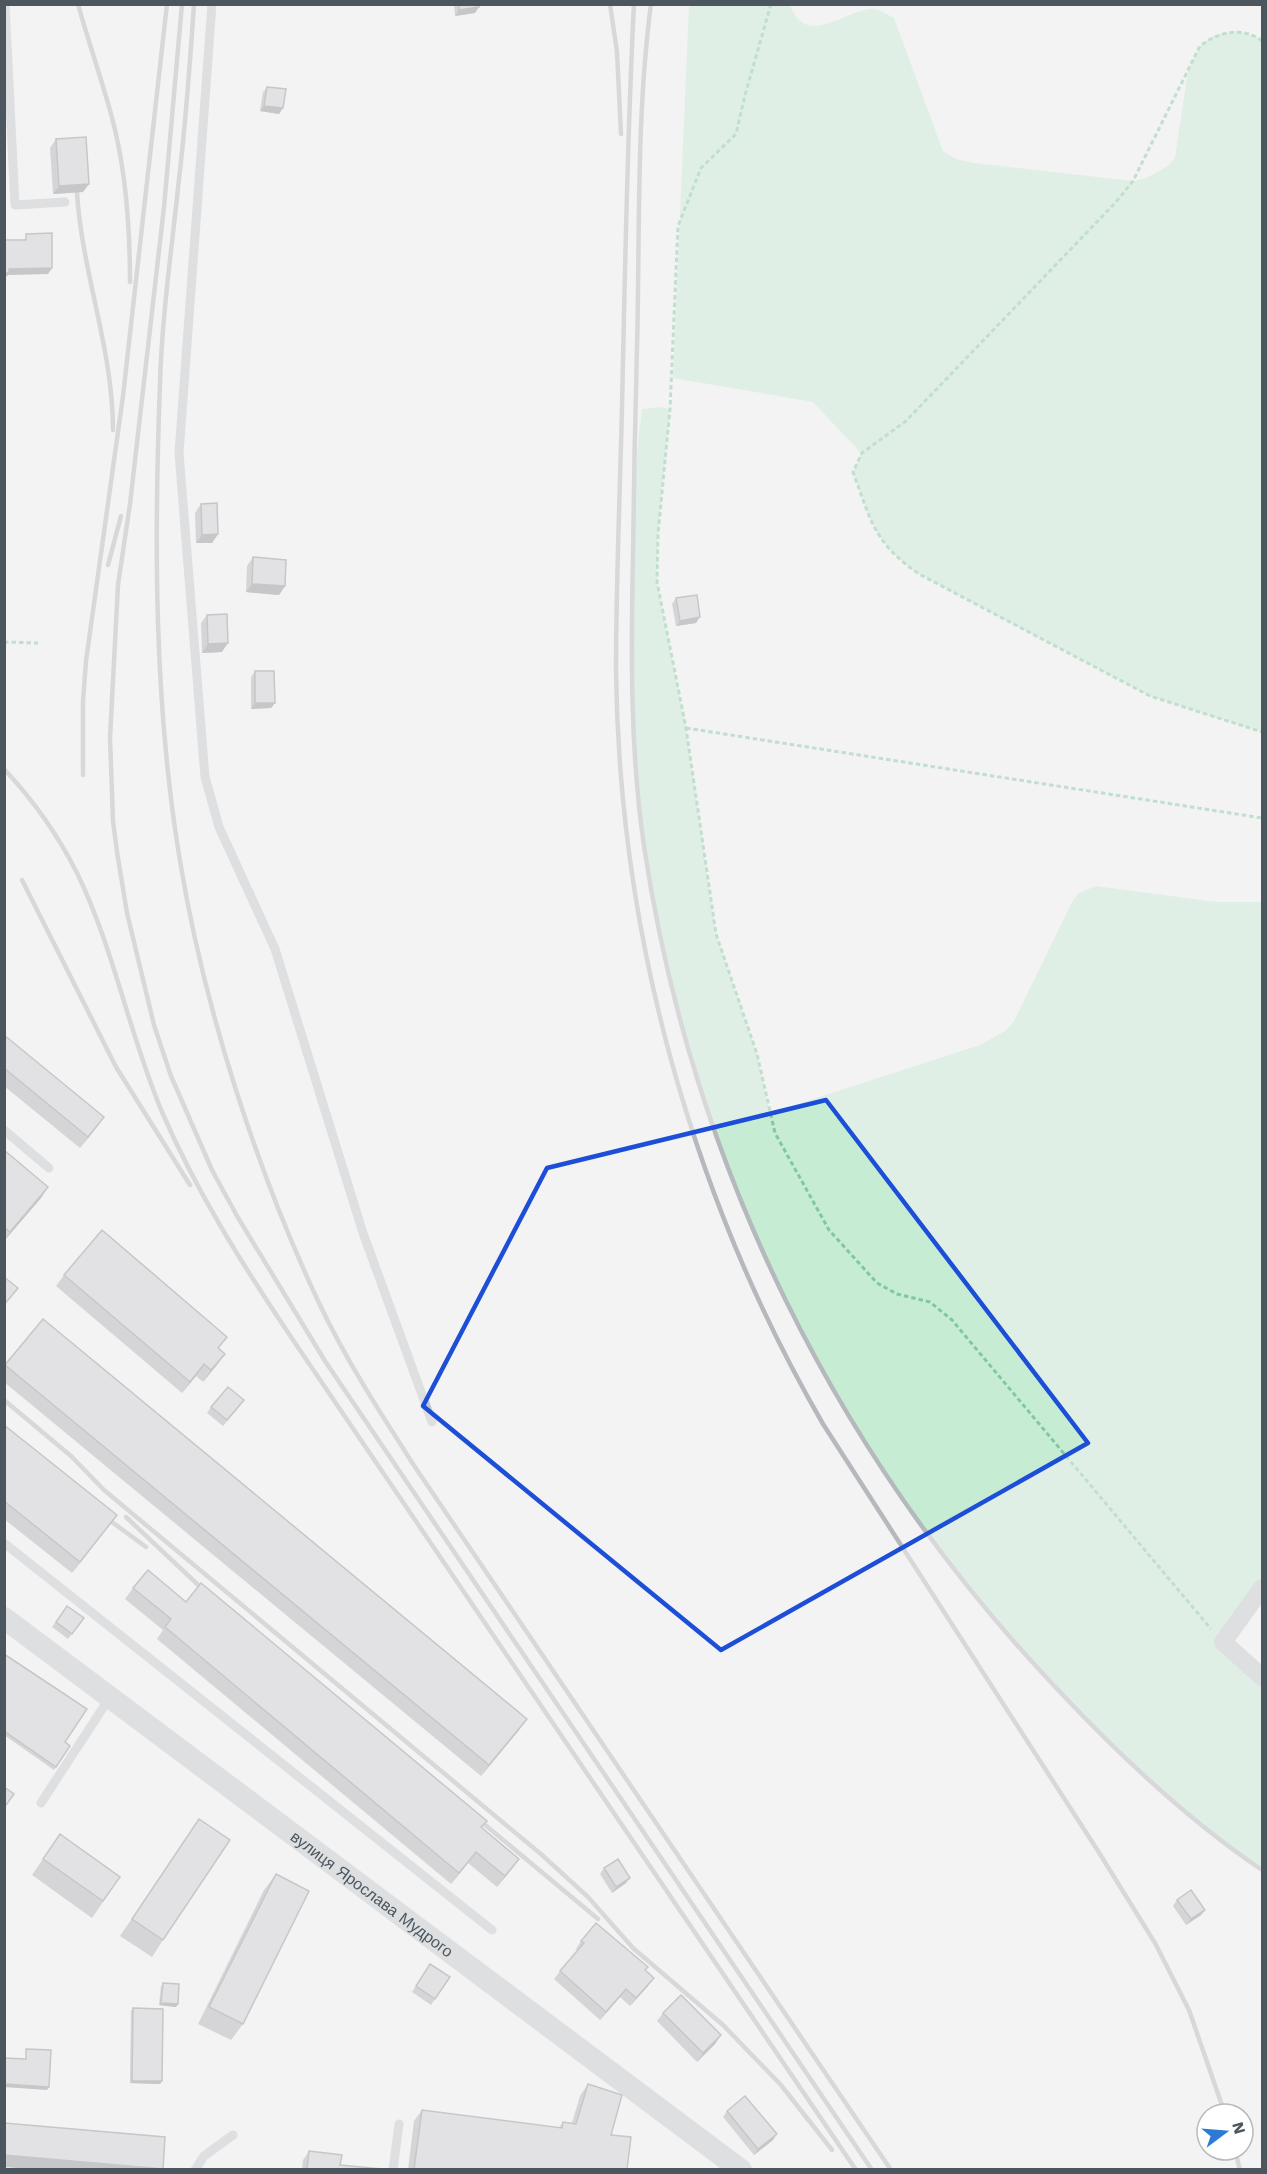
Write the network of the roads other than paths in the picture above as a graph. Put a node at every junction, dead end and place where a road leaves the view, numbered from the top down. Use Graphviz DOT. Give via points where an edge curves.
graph roads {
  1 [pos="212,4"];
  2 [pos="5,5"];
  3 [pos="65,202"];
  4 [pos="4,1130"];
  5 [pos="49,1168"];
  6 [pos="432,1422"];
  7 [pos="4,1543"];
  8 [pos="1263,1588"];
  9 [pos="4,1618"];
  10 [pos="1263,1677"];
  11 [pos="110,1697"];
  12 [pos="41,1803"];
  13 [pos="492,1930"];
  14 [pos="399,2124"];
  15 [pos="233,2135"];
  16 [pos="195,2169"];
  17 [pos="393,2169"];
  18 [pos="741,2169"];
  1 -- 6 [label="lane" via="179,453 205,777 219,828 275,949 363,1233"];
  2 -- 3 [label="lane" via="15,205"];
  4 -- 5 [label="lane"];
  7 -- 13 [label="lane"];
  8 -- 10 [label="street" via="1223,1642"];
  9 -- 11 [label="street, вулиця Ярослава Мудрого"];
  11 -- 12 [label="lane"];
  11 -- 18 [label="street, вулиця Ярослава Мудрого"];
  14 -- 17 [label="lane"];
  15 -- 16 [label="lane" via="204,2156"];
}
